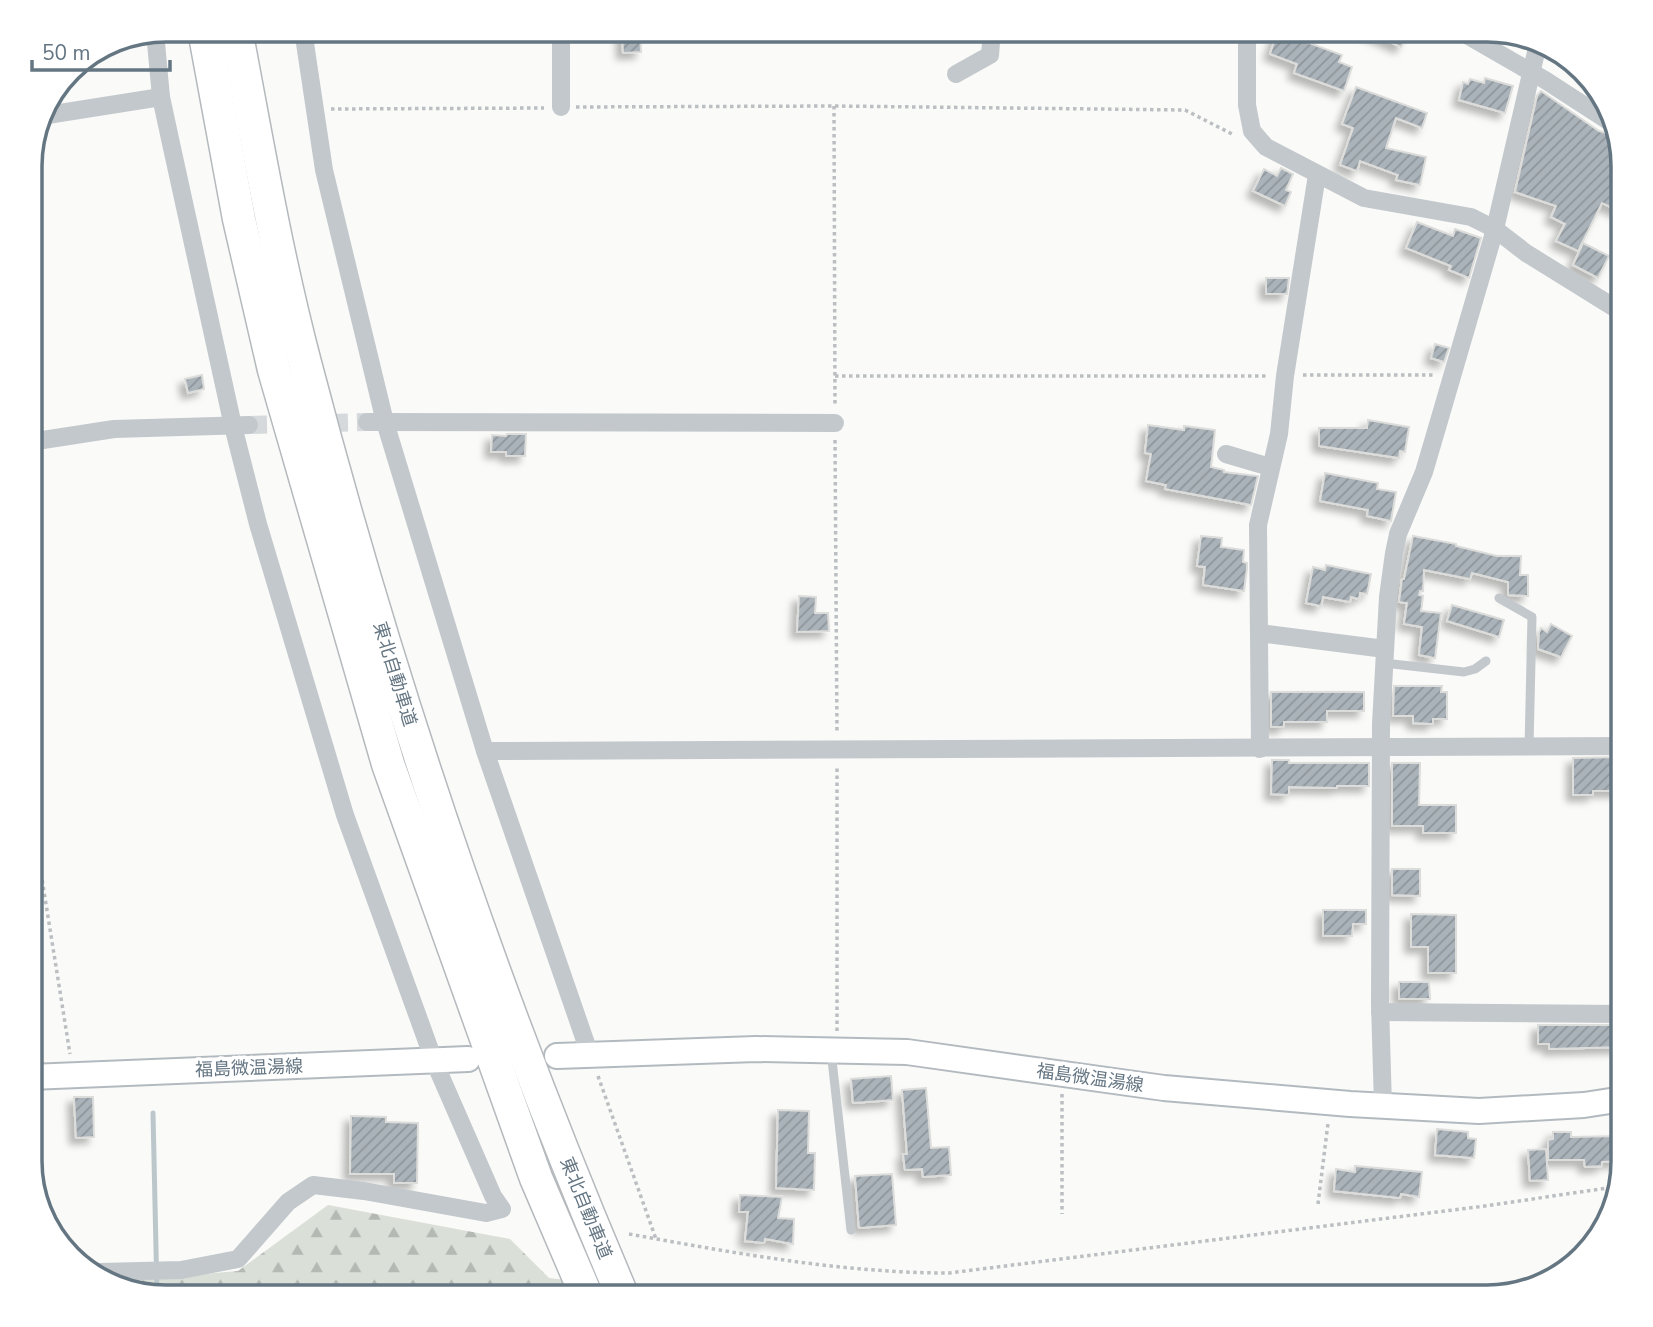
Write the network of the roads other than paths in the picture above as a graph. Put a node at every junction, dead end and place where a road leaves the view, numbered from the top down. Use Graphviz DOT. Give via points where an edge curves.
graph roads {
  1 [pos="206,42"];
  2 [pos="238,42"];
  3 [pos="305,42"];
  4 [pos="561,42"];
  5 [pos="991,42"];
  6 [pos="1247,42"];
  7 [pos="1479,42"];
  8 [pos="156,43"];
  9 [pos="1536,53"];
  10 [pos="1531,72"];
  11 [pos="956,75"];
  12 [pos="162,97"];
  13 [pos="561,107"];
  14 [pos="54,114"];
  15 [pos="1600,115"];
  16 [pos="1317,175"];
  17 [pos="1495,229"];
  18 [pos="1611,306"];
  19 [pos="376,422"];
  20 [pos="835,423"];
  21 [pos="241,426"];
  22 [pos="42,440"];
  23 [pos="1226,454"];
  24 [pos="1270,467"];
  25 [pos="1499,598"];
  26 [pos="1259,633"];
  27 [pos="1384,656"];
  28 [pos="1486,661"];
  29 [pos="1530,747"];
  30 [pos="1611,747"];
  31 [pos="1260,749"];
  32 [pos="1381,749"];
  33 [pos="485,751"];
  34 [pos="1380,1012"];
  35 [pos="1611,1014"];
  36 [pos="834,1051"];
  37 [pos="590,1055"];
  38 [pos="557,1056"];
  39 [pos="468,1059"];
  40 [pos="433,1061"];
  41 [pos="42,1076"];
  42 [pos="1611,1101"];
  43 [pos="1383,1106"];
  44 [pos="851,1230"];
  45 [pos="111,1272"];
  46 [pos="582,1285"];
  47 [pos="618,1285"];
  1 -- 46 [label="highway, 東北自動車道" via="239,219 274,370 388,764 536,1178"];
  2 -- 47 [label="highway, 東北自動車道" via="304,362 419,752 482,936"];
  3 -- 19 [label="street" via="324,170"];
  4 -- 13 [label="street"];
  5 -- 11 [label="street" via="990,55"];
  6 -- 16 [label="street" via="1247,105 1252,131 1266,146"];
  7 -- 10 [label="street"];
  8 -- 12 [label="street"];
  9 -- 10 [label="street"];
  10 -- 15 [label="street"];
  10 -- 17 [label="street"];
  12 -- 14 [label="street"];
  12 -- 21 [label="street"];
  16 -- 17 [label="street" via="1364,198 1471,217"];
  16 -- 24 [label="street" via="1279,434"];
  17 -- 18 [label="street"];
  17 -- 27 [label="street" via="1423,472 1398,534"];
  19 -- 20 [label="street"];
  19 -- 33 [label="street"];
  21 -- 22 [label="street" via="114,429"];
  21 -- 40 [label="street" via="258,524 345,815"];
  23 -- 24 [label="street"];
  24 -- 26 [label="street" via="1258,525"];
  25 -- 29 [label="lane" via="1532,617"];
  26 -- 27 [label="street"];
  26 -- 31 [label="street"];
  27 -- 28 [label="lane" via="1464,672"];
  27 -- 32 [label="street"];
  29 -- 30 [label="street"];
  29 -- 32 [label="street"];
  31 -- 32 [label="street"];
  31 -- 33 [label="street"];
  32 -- 34 [label="street"];
  33 -- 37 [label="street"];
  34 -- 35 [label="street"];
  34 -- 43 [label="street"];
  36 -- 37 [label="main road, 福島微温湯線"];
  36 -- 43 [label="main road, 福島微温湯線" via="907,1052 1164,1088"];
  36 -- 44 [label="lane"];
  37 -- 38 [label="main road, 福島微温湯線"];
  39 -- 40 [label="main road, 福島微温湯線"];
  40 -- 41 [label="main road, 福島微温湯線"];
  40 -- 45 [label="street" via="502,1209 486,1213 313,1185 288,1202 238,1259 181,1270"];
  42 -- 43 [label="main road, 福島微温湯線" via="1479,1111"];
}
